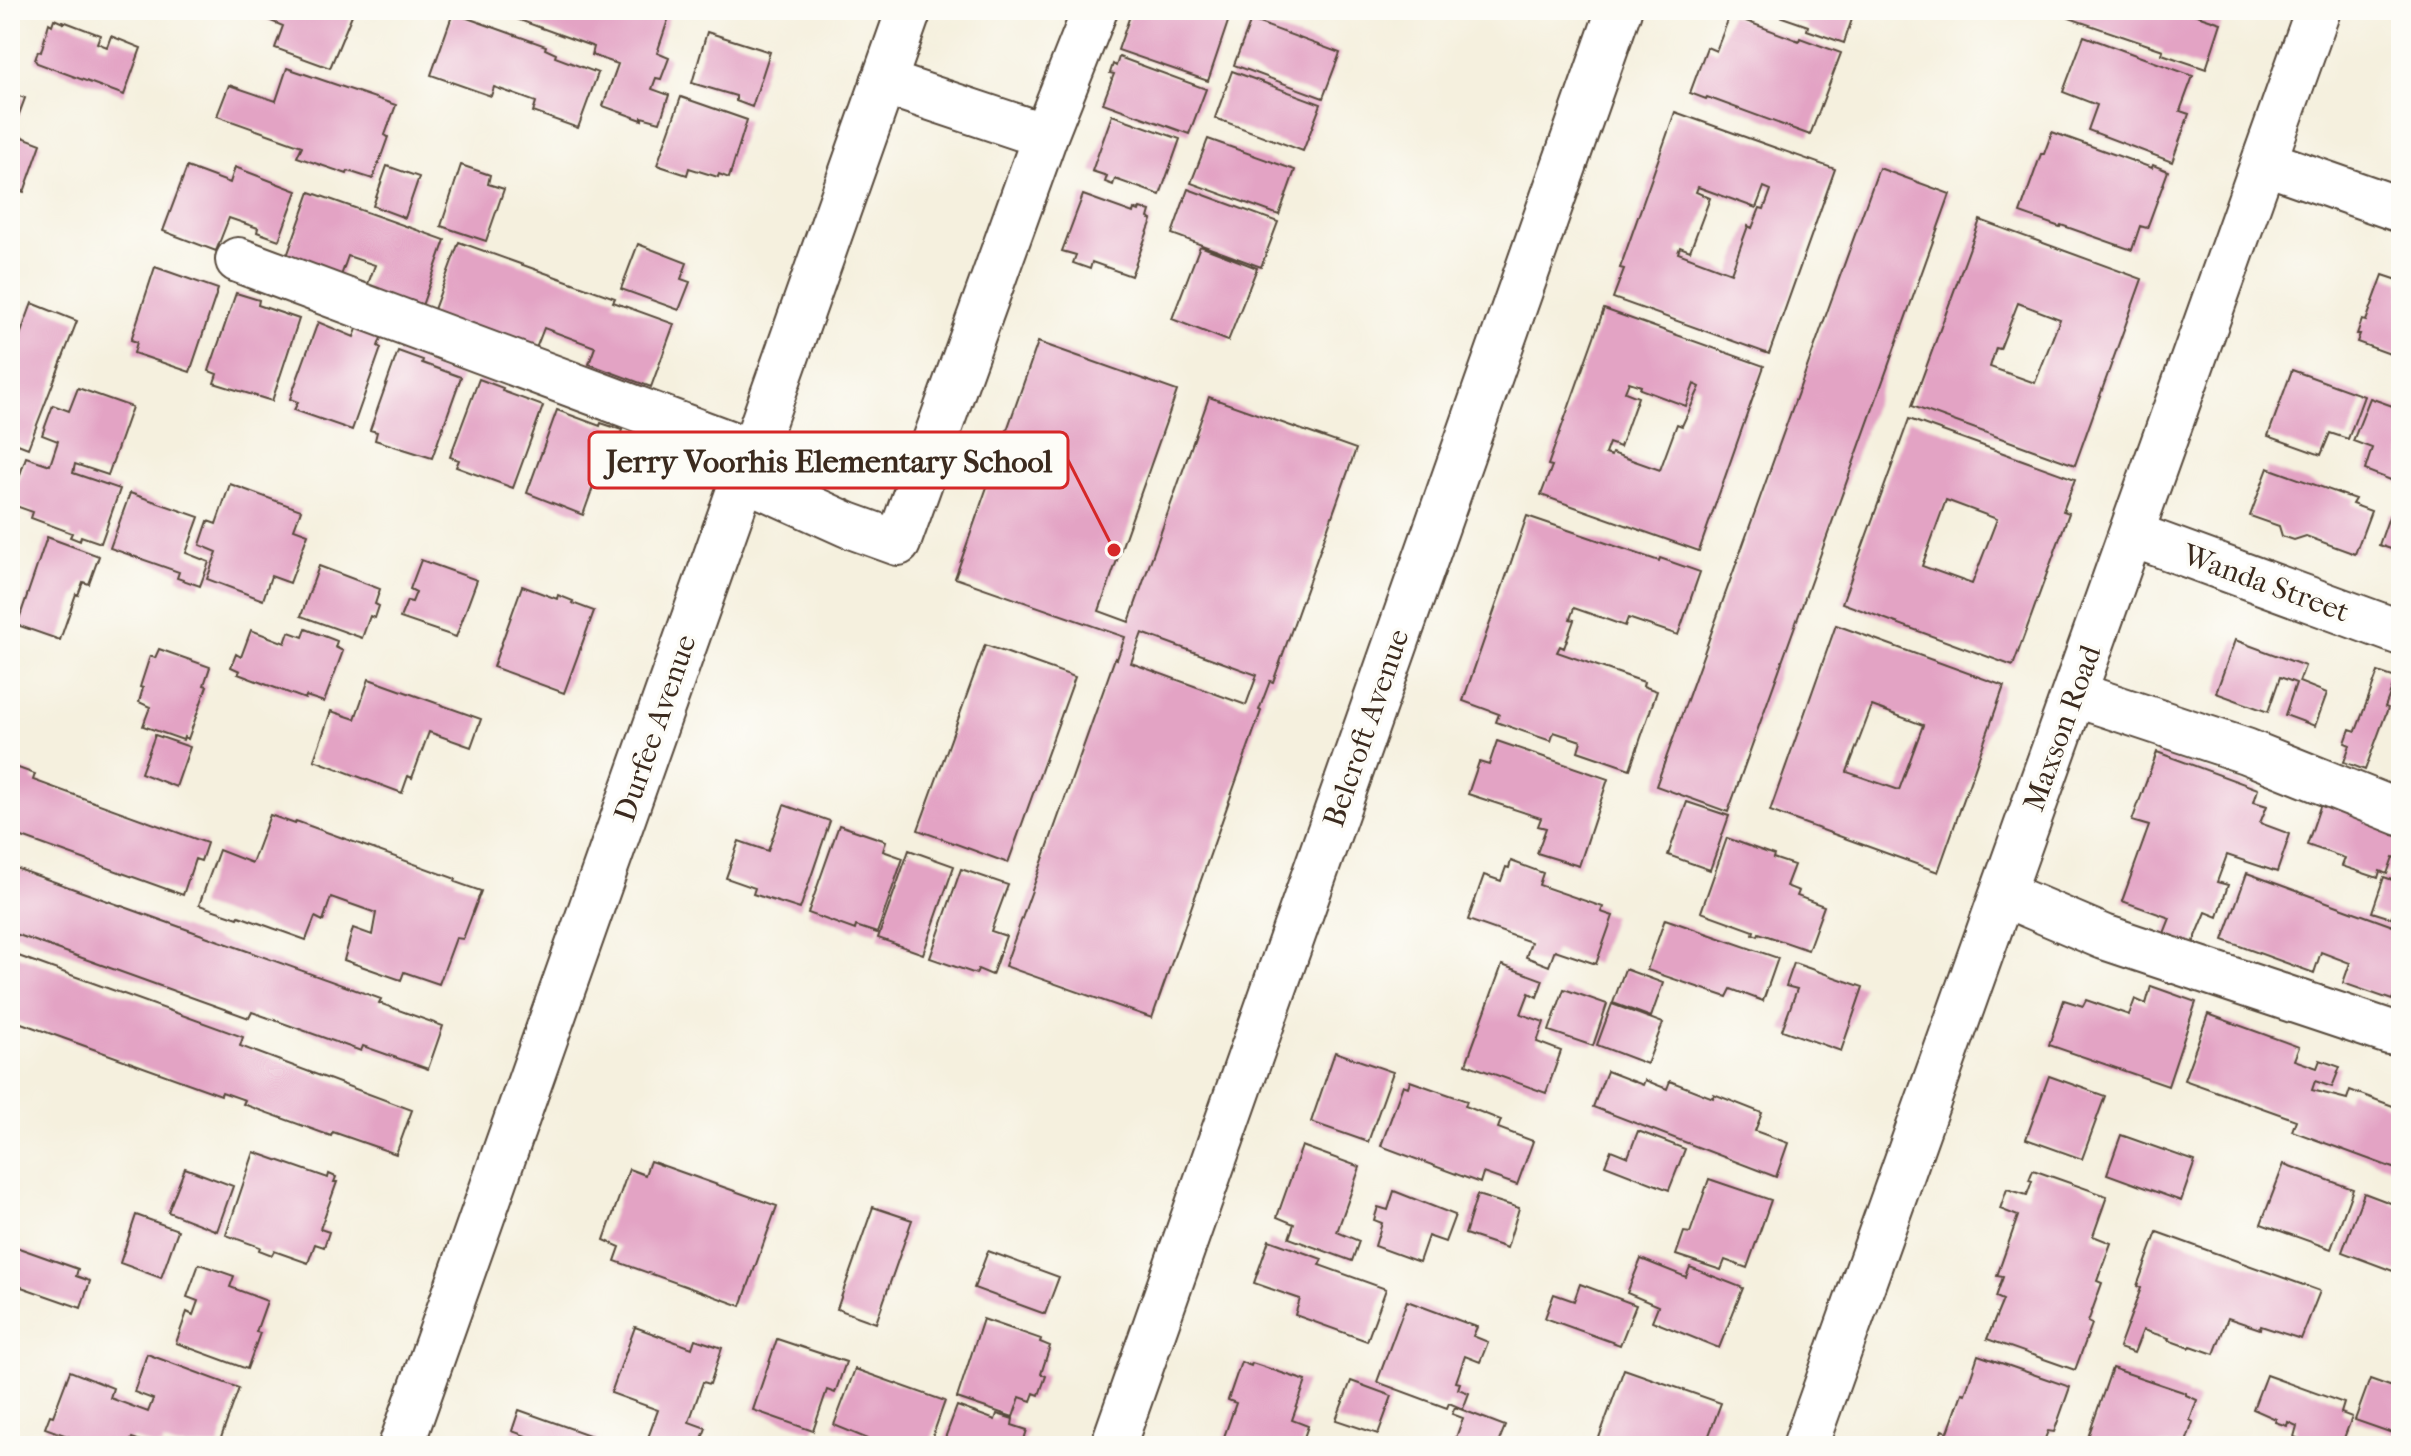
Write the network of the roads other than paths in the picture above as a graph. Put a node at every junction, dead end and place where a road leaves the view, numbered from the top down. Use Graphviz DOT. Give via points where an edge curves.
graph roads {
  1 [pos="909,10"];
  2 [pos="1095,10"];
  3 [pos="1619,10"];
  4 [pos="2318,10"];
  5 [pos="883,82"];
  6 [pos="1045,136"];
  7 [pos="2264,162"];
  8 [pos="2401,210"];
  9 [pos="238,260"];
  10 [pos="749,465"];
  11 [pos="2131,534"];
  12 [pos="2401,633"];
  13 [pos="2074,694"];
  14 [pos="2401,813"];
  15 [pos="2003,894"];
  16 [pos="2401,1033"];
  17 [pos="401,1446"];
  18 [pos="1113,1446"];
  19 [pos="1805,1446"];
  1 -- 5 [label="street, Durfee Avenue"];
  2 -- 6 [label="street"];
  3 -- 18 [label="street, Belcroft Avenue"];
  4 -- 7 [label="street, Maxson Road"];
  5 -- 6 [label="street"];
  5 -- 10 [label="street, Durfee Avenue"];
  6 -- 10 [label="street" via="898,543 848,525"];
  7 -- 8 [label="street"];
  7 -- 11 [label="street, Maxson Road"];
  9 -- 10 [label="street"];
  10 -- 17 [label="street, Durfee Avenue"];
  11 -- 12 [label="street, Wanda Street"];
  11 -- 13 [label="street, Maxson Road"];
  13 -- 14 [label="street" via="2246,751"];
  13 -- 15 [label="street, Maxson Road"];
  15 -- 16 [label="street" via="2104,937"];
  15 -- 19 [label="street, Maxson Road"];
}
